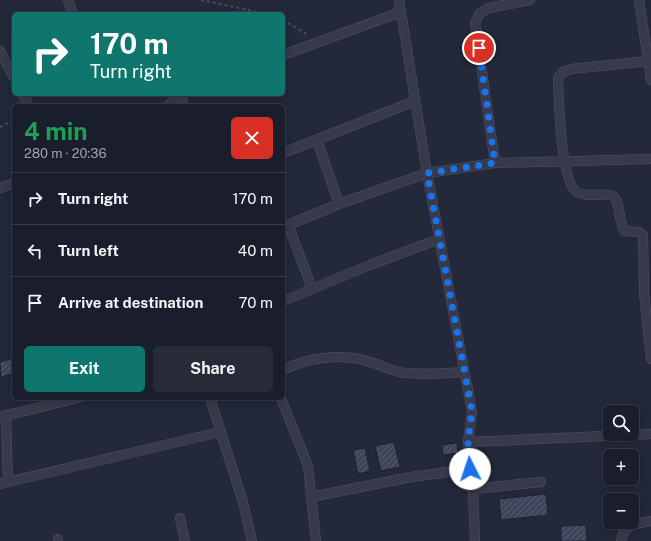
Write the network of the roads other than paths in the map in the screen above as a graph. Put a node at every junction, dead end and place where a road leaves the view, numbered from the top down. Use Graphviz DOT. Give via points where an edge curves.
graph roads {
  1 [pos="68,0"];
  2 [pos="399,0"];
  3 [pos="530,0"];
  4 [pos="639,0"];
  5 [pos="72,12"];
  6 [pos="401,12"];
  7 [pos="0,51"];
  8 [pos="285,54"];
  9 [pos="648,61"];
  10 [pos="12,74"];
  11 [pos="651,80"];
  12 [pos="178,96"];
  13 [pos="415,101"];
  14 [pos="170,104"];
  15 [pos="318,140"];
  16 [pos="285,152"];
  17 [pos="651,159"];
  18 [pos="564,162"];
  19 [pos="495,163"];
  20 [pos="427,173"];
  21 [pos="12,184"];
  22 [pos="0,188"];
  23 [pos="339,204"];
  24 [pos="286,226"];
  25 [pos="439,239"];
  26 [pos="312,288"];
  27 [pos="285,300"];
  28 [pos="651,359"];
  29 [pos="285,369"];
  30 [pos="464,372"];
  31 [pos="62,400"];
  32 [pos="211,400"];
  33 [pos="282,400"];
  34 [pos="3,416"];
  35 [pos="220,432"];
  36 [pos="651,434"];
  37 [pos="468,442"];
  38 [pos="470,469"];
  39 [pos="541,482"];
  40 [pos="4,483"];
  41 [pos="473,489"];
  42 [pos="311,497"];
  43 [pos="180,518"];
  44 [pos="651,521"];
  45 [pos="185,541"];
  46 [pos="252,541"];
  47 [pos="316,541"];
  48 [pos="475,541"];
  49 [pos="621,541"];
  1 -- 5 [label="street"];
  2 -- 6 [label="street"];
  3 -- 19 [label="street" via="489,8 480,13 475,23"];
  4 -- 9 [label="street"];
  6 -- 8 [label="street"];
  6 -- 13 [label="street"];
  7 -- 10 [label="street"];
  9 -- 11 [label="street"];
  9 -- 18 [label="street" via="571,69 563,72 558,78"];
  12 -- 14 [label="street"];
  13 -- 15 [label="street"];
  13 -- 20 [label="street"];
  15 -- 16 [label="street"];
  15 -- 23 [label="street"];
  17 -- 18 [label="street"];
  18 -- 19 [label="street"];
  18 -- 28 [label="street" via="576,191 613,196 617,199 625,231 639,232 643,235 644,293"];
  19 -- 20 [label="street"];
  20 -- 23 [label="street"];
  20 -- 25 [label="street"];
  21 -- 22 [label="street"];
  23 -- 24 [label="street"];
  24 -- 26 [label="street"];
  25 -- 26 [label="street"];
  25 -- 30 [label="street"];
  26 -- 27 [label="street"];
  29 -- 30 [label="street" via="304,361 322,358 354,358 405,373"];
  30 -- 37 [label="street" via="472,411"];
  31 -- 34 [label="street"];
  32 -- 35 [label="street"];
  33 -- 42 [label="street" via="308,466"];
  34 -- 40 [label="street"];
  35 -- 40 [label="street"];
  35 -- 46 [label="street" via="243,502"];
  36 -- 37 [label="street"];
  37 -- 38 [label="street"];
  38 -- 41 [label="street"];
  38 -- 42 [label="street" via="411,477"];
  39 -- 41 [label="street"];
  41 -- 48 [label="street"];
  42 -- 47 [label="street"];
  43 -- 45 [label="street"];
  44 -- 49 [label="street" via="630,526 622,535"];
}
